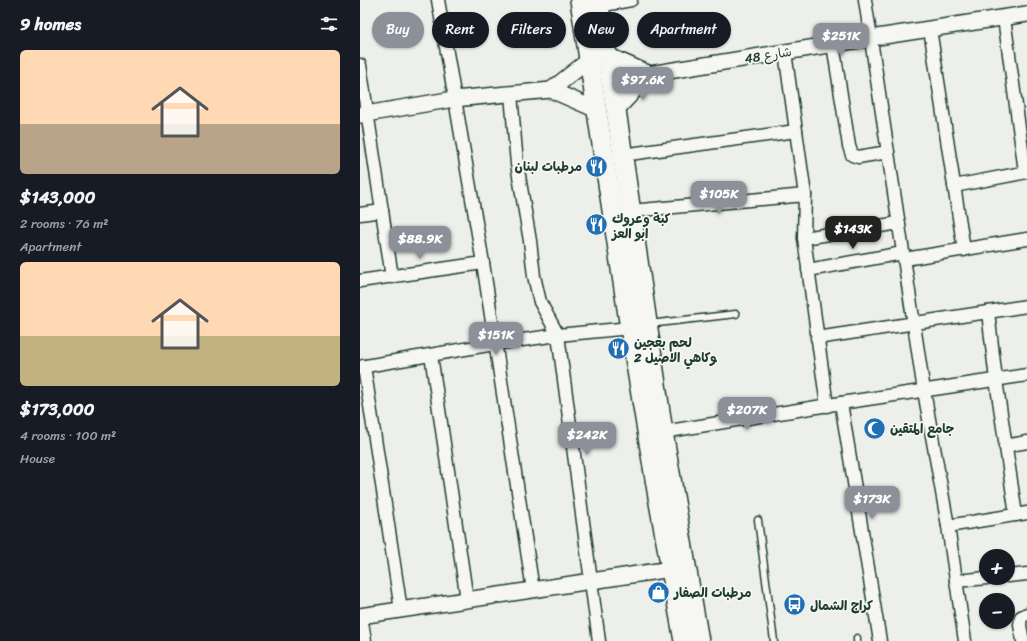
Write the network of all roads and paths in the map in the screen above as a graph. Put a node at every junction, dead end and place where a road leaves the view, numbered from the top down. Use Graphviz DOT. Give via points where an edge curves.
graph roads {
  1 [pos="438,0"];
  2 [pos="580,0"];
  3 [pos="631,0"];
  4 [pos="865,0"];
  5 [pos="598,3"];
  6 [pos="1027,14"];
  7 [pos="1004,18"];
  8 [pos="930,29"];
  9 [pos="870,38"];
  10 [pos="833,44"];
  11 [pos="785,52"];
  12 [pos="598,57"];
  13 [pos="360,65"];
  14 [pos="650,74"];
  15 [pos="551,90"];
  16 [pos="511,94"];
  17 [pos="454,99"];
  18 [pos="607,110"];
  19 [pos="364,114"];
  20 [pos="796,131"];
  21 [pos="888,152"];
  22 [pos="622,155"];
  23 [pos="1027,172"];
  24 [pos="954,186"];
  25 [pos="805,195"];
  26 [pos="382,211"];
  27 [pos="631,211"];
  28 [pos="360,214"];
  29 [pos="899,223"];
  30 [pos="804,238"];
  31 [pos="1027,240"];
  32 [pos="964,250"];
  33 [pos="904,256"];
  34 [pos="483,264"];
  35 [pos="808,270"];
  36 [pos="392,277"];
  37 [pos="360,281"];
  38 [pos="1027,306"];
  39 [pos="988,312"];
  40 [pos="736,314"];
  41 [pos="914,323"];
  42 [pos="639,326"];
  43 [pos="558,335"];
  44 [pos="817,338"];
  45 [pos="494,344"];
  46 [pos="431,355"];
  47 [pos="362,366"];
  48 [pos="1027,375"];
  49 [pos="996,380"];
  50 [pos="924,390"];
  51 [pos="841,403"];
  52 [pos="827,406"];
  53 [pos="663,432"];
  54 [pos="1027,442"];
  55 [pos="1006,446"];
  56 [pos="1021,514"];
  57 [pos="758,520"];
  58 [pos="948,526"];
  59 [pos="671,569"];
  60 [pos="1027,574"];
  61 [pos="1015,575"];
  62 [pos="979,579"];
  63 [pos="592,581"];
  64 [pos="956,581"];
  65 [pos="533,590"];
  66 [pos="467,600"];
  67 [pos="401,610"];
  68 [pos="1027,614"];
  69 [pos="361,616"];
  70 [pos="365,641"];
  71 [pos="600,641"];
  72 [pos="684,641"];
  73 [pos="699,641"];
  74 [pos="774,641"];
  75 [pos="880,641"];
  76 [pos="965,641"];
  77 [pos="1023,641"];
  1 -- 17 [label="street"];
  2 -- 12 [label="main road"];
  3 -- 5 [label="street"];
  4 -- 9 [label="street"];
  5 -- 12 [label="main road"];
  6 -- 7 [label="street, شارع 48"];
  7 -- 8 [label="street, شارع 48"];
  7 -- 23 [label="street"];
  8 -- 9 [label="street, شارع 48"];
  8 -- 24 [label="street"];
  9 -- 10 [label="street, شارع 48"];
  9 -- 21 [label="street"];
  10 -- 11 [label="street, شارع 48"];
  10 -- 21 [label="street" via="852,155"];
  11 -- 14 [label="street, شارع 48"];
  11 -- 20 [label="street"];
  12 -- 14 [label="street"];
  12 -- 15 [label="street"];
  12 -- 18 [label="main road"];
  13 -- 19 [label="street"];
  14 -- 18 [label="street"];
  15 -- 16 [label="street"];
  15 -- 18 [label="street"];
  16 -- 17 [label="street"];
  16 -- 43 [label="street" via="517,164 534,276 540,302"];
  17 -- 19 [label="street"];
  17 -- 34 [label="street"];
  18 -- 22 [label="main road"];
  18 -- 42 [label="main road"];
  19 -- 26 [label="street"];
  20 -- 22 [label="street"];
  20 -- 25 [label="street"];
  21 -- 29 [label="street"];
  22 -- 27 [label="main road"];
  23 -- 24 [label="street"];
  24 -- 32 [label="street"];
  25 -- 27 [label="street"];
  25 -- 30 [label="street"];
  26 -- 28 [label="street"];
  26 -- 36 [label="street"];
  27 -- 42 [label="main road"];
  29 -- 30 [label="street"];
  29 -- 33 [label="street"];
  30 -- 35 [label="street"];
  31 -- 32 [label="street"];
  32 -- 33 [label="street"];
  33 -- 35 [label="street"];
  33 -- 41 [label="street"];
  34 -- 36 [label="street"];
  34 -- 45 [label="street"];
  35 -- 44 [label="street"];
  36 -- 37 [label="street"];
  38 -- 39 [label="street"];
  39 -- 41 [label="street"];
  39 -- 49 [label="street"];
  40 -- 42 [label="lane"];
  41 -- 44 [label="street"];
  41 -- 50 [label="street"];
  42 -- 43 [label="street"];
  42 -- 53 [label="main road"];
  42 -- 59 [label="main road" via="658,496"];
  43 -- 45 [label="street"];
  43 -- 63 [label="street"];
  44 -- 52 [label="street"];
  45 -- 46 [label="street"];
  45 -- 65 [label="street"];
  46 -- 47 [label="street"];
  46 -- 66 [label="street"];
  47 -- 67 [label="street"];
  48 -- 49 [label="street"];
  49 -- 50 [label="street"];
  49 -- 55 [label="street"];
  50 -- 51 [label="street"];
  50 -- 58 [label="street"];
  51 -- 52 [label="street"];
  51 -- 75 [label="street"];
  52 -- 53 [label="street"];
  53 -- 73 [label="main road"];
  54 -- 55 [label="street"];
  55 -- 56 [label="street"];
  56 -- 58 [label="street"];
  57 -- 74 [label="lane"];
  58 -- 64 [label="street"];
  59 -- 63 [label="street"];
  59 -- 72 [label="main road"];
  60 -- 61 [label="street"];
  62 -- 64 [label="street"];
  63 -- 65 [label="street"];
  63 -- 71 [label="street"];
  64 -- 76 [label="street"];
  65 -- 66 [label="street"];
  66 -- 67 [label="street"];
  67 -- 69 [label="street"];
  68 -- 77 [label="street" via="1021,617"];
  69 -- 70 [label="street"];
}
